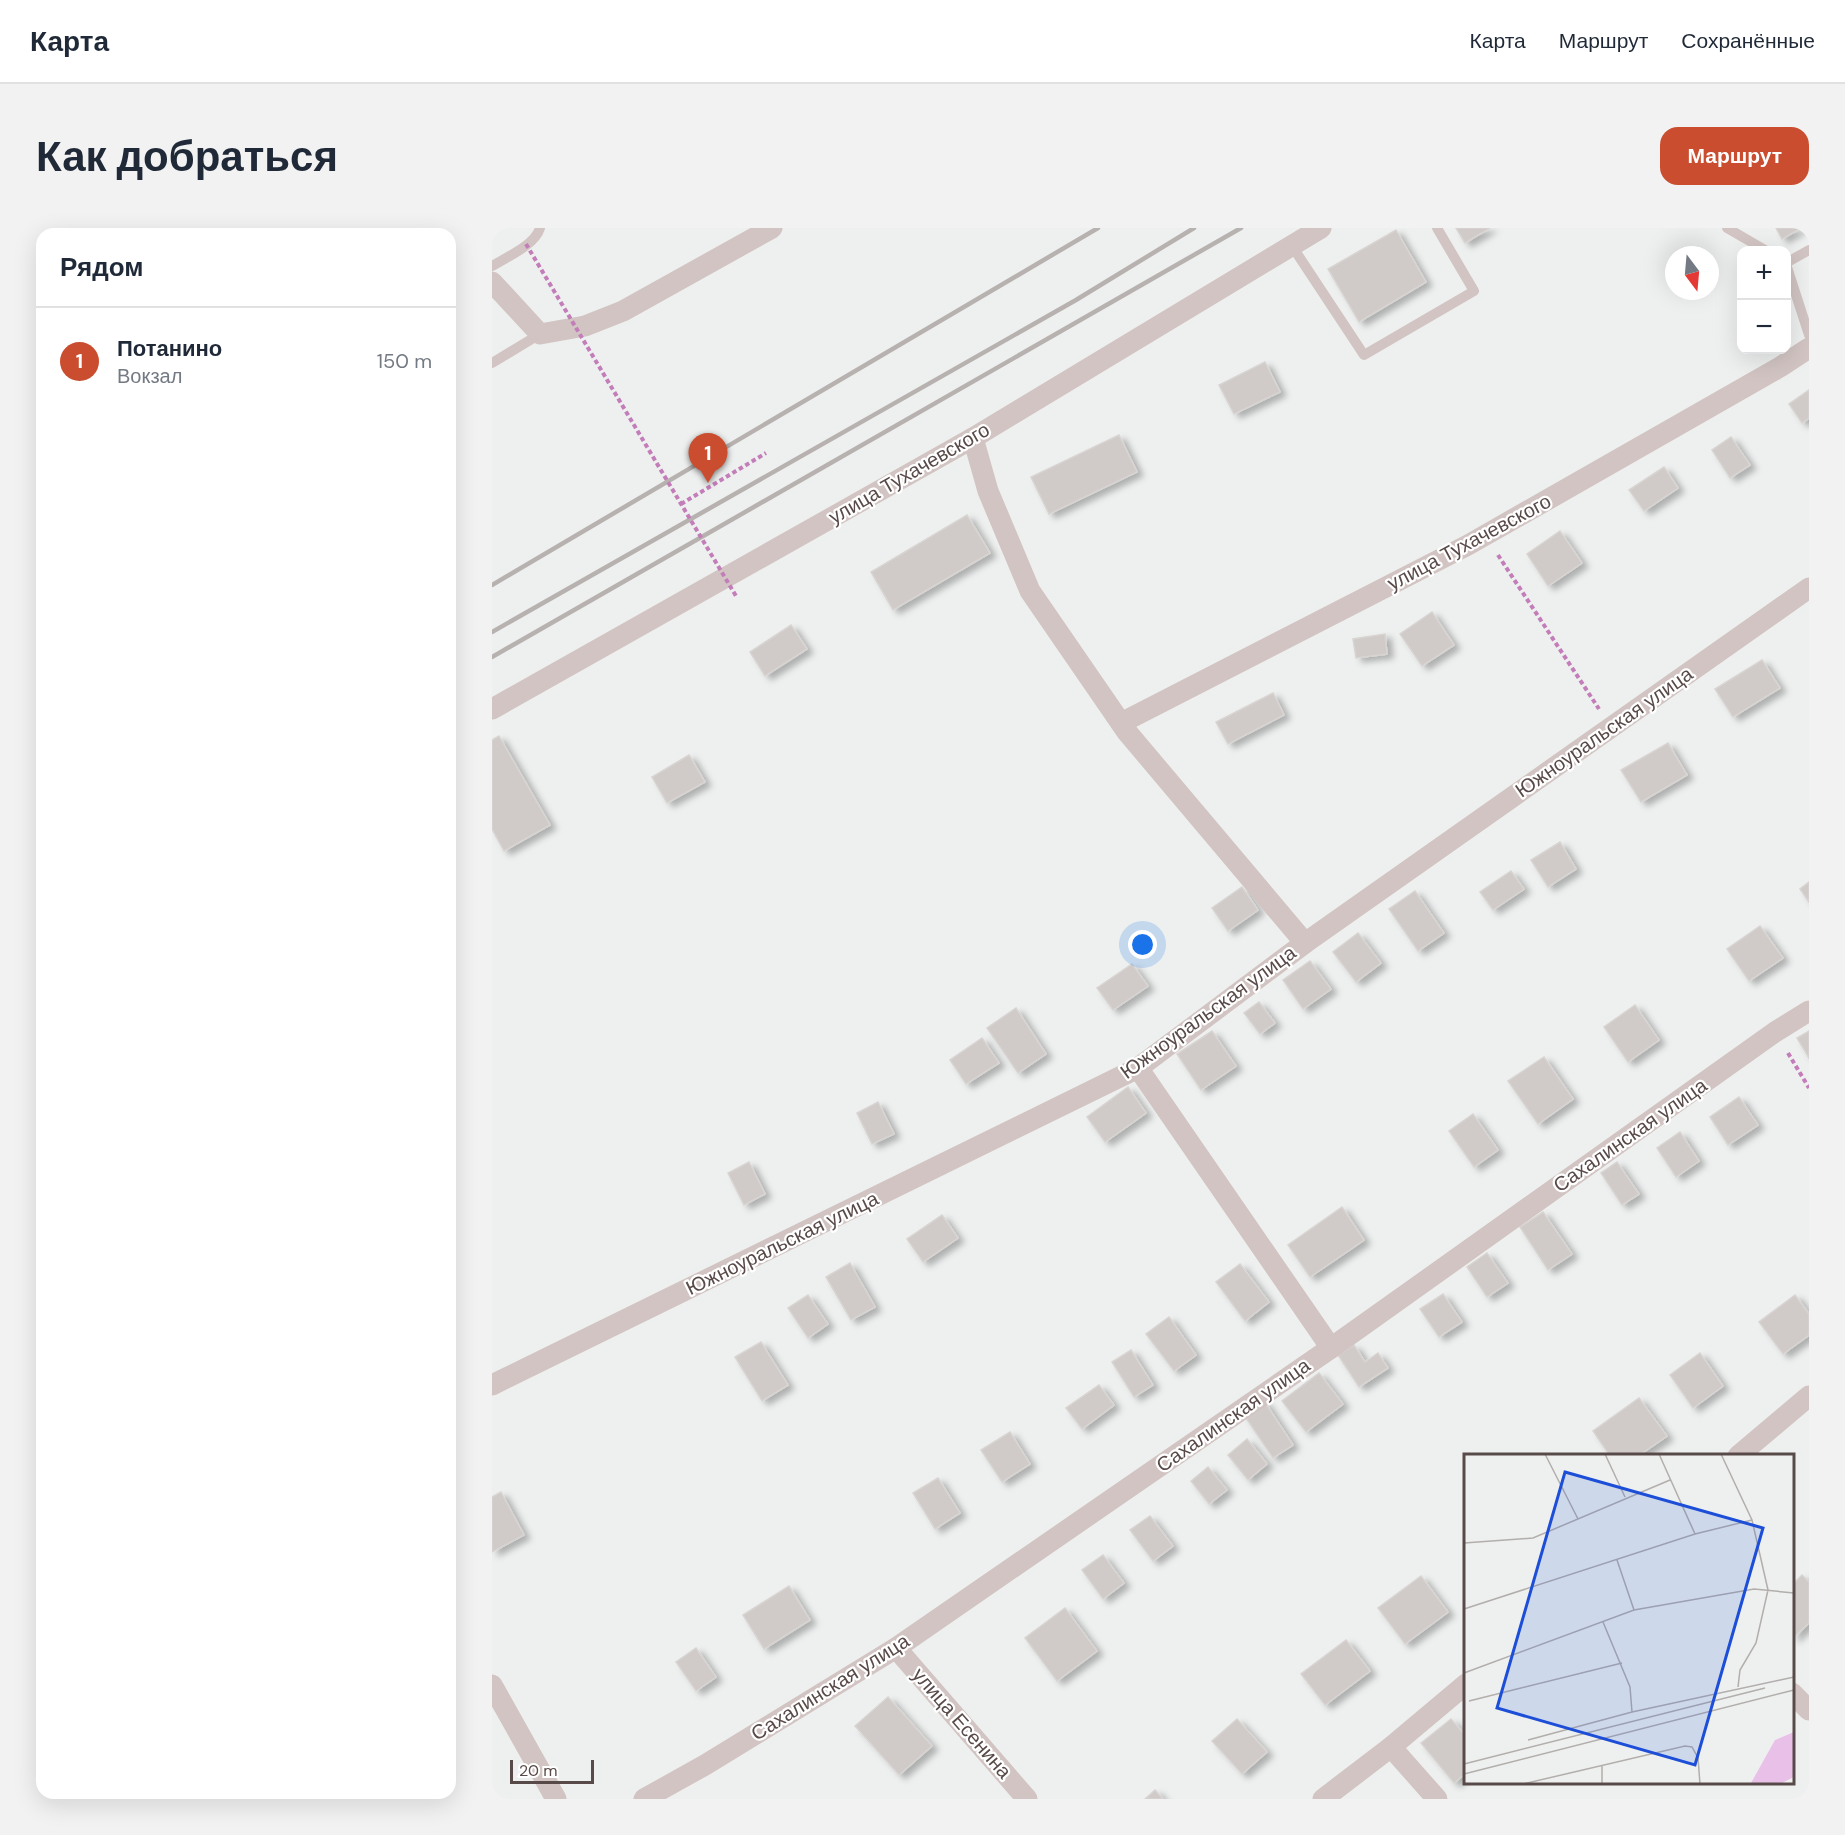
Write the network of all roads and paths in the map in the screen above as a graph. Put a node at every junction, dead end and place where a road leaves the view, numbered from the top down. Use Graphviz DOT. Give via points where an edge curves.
graph roads {
  1 [pos="540,228"];
  2 [pos="772,228"];
  3 [pos="1321,228"];
  4 [pos="1437,228"];
  5 [pos="1727,228"];
  6 [pos="526,244"];
  7 [pos="1292,246"];
  8 [pos="1758,246"];
  9 [pos="1809,250"];
  10 [pos="1791,261"];
  11 [pos="492,266"];
  12 [pos="1791,279"];
  13 [pos="492,282"];
  14 [pos="540,334"];
  15 [pos="1809,335"];
  16 [pos="1809,348"];
  17 [pos="492,363"];
  18 [pos="973,438"];
  19 [pos="766,453"];
  20 [pos="681,504"];
  21 [pos="1485,536"];
  22 [pos="1809,588"];
  23 [pos="736,596"];
  24 [pos="492,709"];
  25 [pos="1121,723"];
  26 [pos="1611,727"];
  27 [pos="1305,943"];
  28 [pos="1809,1011"];
  29 [pos="1775,1032"];
  30 [pos="1138,1068"];
  31 [pos="1809,1088"];
  32 [pos="1331,1348"];
  33 [pos="492,1385"];
  34 [pos="1809,1396"];
  35 [pos="1739,1454"];
  36 [pos="896,1648"];
  37 [pos="492,1685"];
  38 [pos="1464,1686"];
  39 [pos="1794,1695"];
  40 [pos="1809,1710"];
  41 [pos="1391,1747"];
  42 [pos="556,1799"];
  43 [pos="644,1799"];
  44 [pos="1027,1799"];
  45 [pos="1323,1799"];
  46 [pos="1437,1799"];
  1 -- 6 [label="lane"];
  2 -- 14 [label="street" via="623,311 585,326"];
  3 -- 7 [label="street, улица Тухачевского"];
  4 -- 7 [label="lane" via="1474,291 1364,354"];
  5 -- 8 [label="lane"];
  6 -- 11 [label="lane"];
  6 -- 20 [label="path, bridge"];
  7 -- 18 [label="street, улица Тухачевского"];
  9 -- 10 [label="lane"];
  12 -- 15 [label="lane"];
  13 -- 14 [label="street"];
  14 -- 17 [label="lane"];
  16 -- 21 [label="street, улица Тухачевского"];
  18 -- 24 [label="street, улица Тухачевского"];
  18 -- 25 [label="street" via="988,491 1030,591"];
  19 -- 20 [label="path"];
  20 -- 23 [label="path, bridge"];
  21 -- 25 [label="street, улица Тухачевского"];
  21 -- 26 [label="path"];
  22 -- 26 [label="street, Южноуральская улица"];
  25 -- 27 [label="street"];
  26 -- 27 [label="street, Южноуральская улица"];
  27 -- 30 [label="street, Южноуральская улица"];
  28 -- 29 [label="street, Сахалинская улица"];
  29 -- 31 [label="path"];
  29 -- 32 [label="street, Сахалинская улица"];
  30 -- 32 [label="street"];
  30 -- 33 [label="street, Южноуральская улица"];
  32 -- 36 [label="street, Сахалинская улица"];
  34 -- 35 [label="street"];
  36 -- 43 [label="street, Сахалинская улица"];
  36 -- 44 [label="street, улица Есенина"];
  37 -- 42 [label="street"];
  38 -- 41 [label="street"];
  39 -- 40 [label="street"];
  41 -- 45 [label="street"];
  41 -- 46 [label="street"];
}
